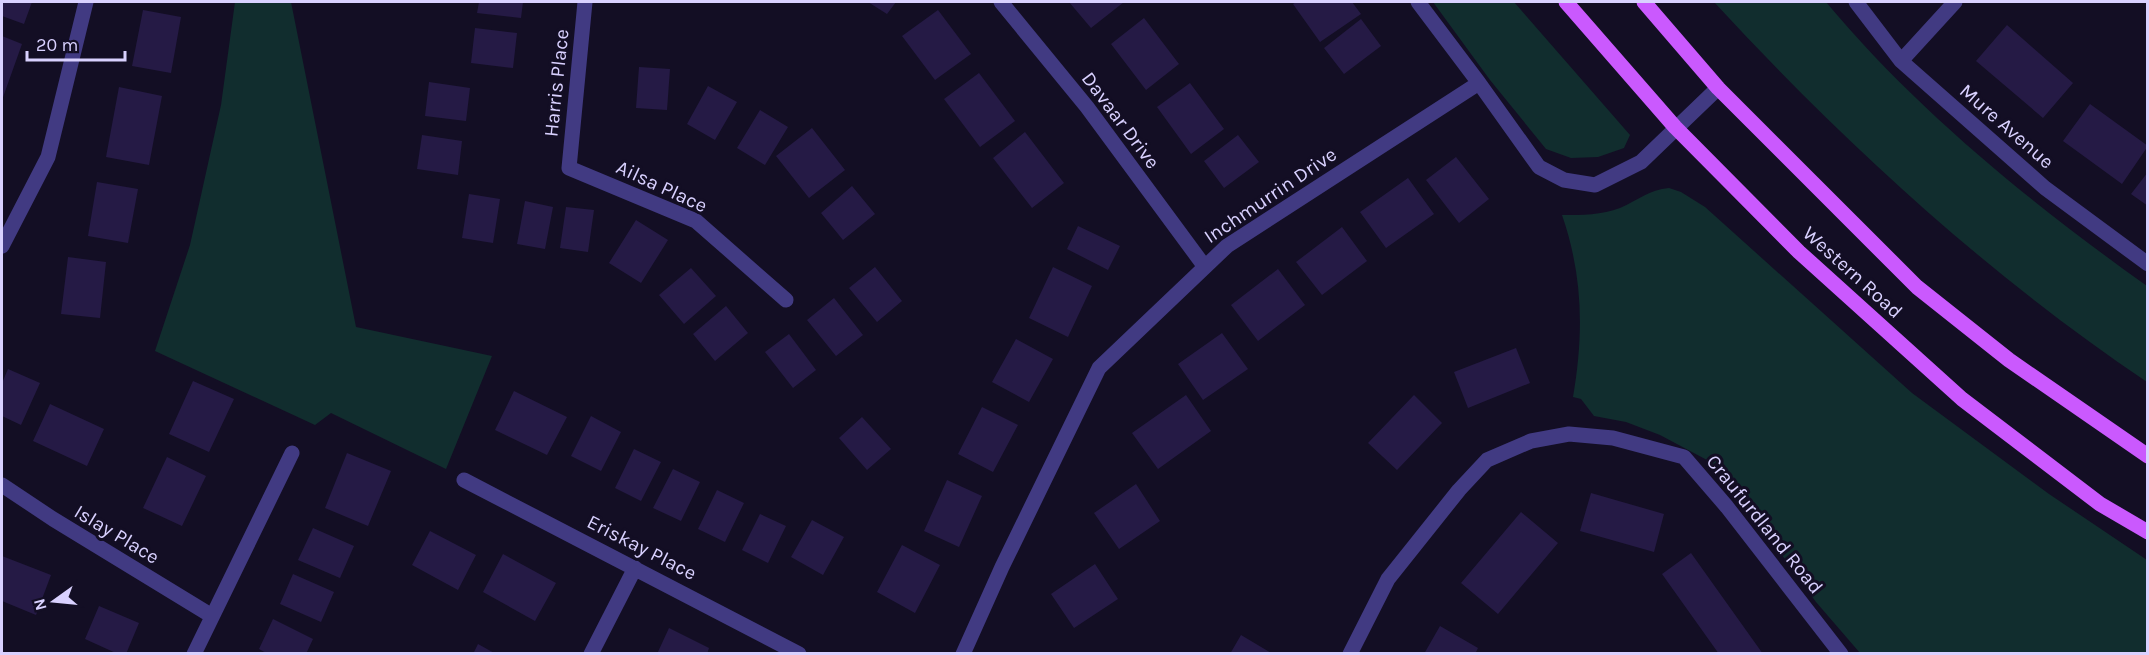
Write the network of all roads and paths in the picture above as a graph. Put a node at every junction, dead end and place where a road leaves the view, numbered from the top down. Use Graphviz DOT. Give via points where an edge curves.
graph roads {
  1 [pos="86,2"];
  2 [pos="585,2"];
  3 [pos="1001,2"];
  4 [pos="1418,2"];
  5 [pos="1566,2"];
  6 [pos="1644,2"];
  7 [pos="1856,2"];
  8 [pos="1955,2"];
  9 [pos="1901,61"];
  10 [pos="1479,83"];
  11 [pos="1718,88"];
  12 [pos="1674,127"];
  13 [pos="569,168"];
  14 [pos="2,246"];
  15 [pos="2148,264"];
  16 [pos="1205,267"];
  17 [pos="786,300"];
  18 [pos="292,453"];
  19 [pos="2148,456"];
  20 [pos="464,480"];
  21 [pos="2,485"];
  22 [pos="2148,532"];
  23 [pos="635,568"];
  24 [pos="213,616"];
  25 [pos="194,654"];
  26 [pos="591,654"];
  27 [pos="799,654"];
  28 [pos="963,654"];
  29 [pos="1350,654"];
  30 [pos="1841,654"];
  1 -- 14 [label="street" via="48,157"];
  2 -- 13 [label="street, Harris Place"];
  3 -- 16 [label="street, Davaar Drive" via="1087,107"];
  4 -- 10 [label="street"];
  5 -- 12 [label="main road, Western Road"];
  6 -- 11 [label="main road, Western Road"];
  7 -- 9 [label="street, Mure Avenue"];
  8 -- 9 [label="street"];
  9 -- 15 [label="street, Mure Avenue" via="2045,188"];
  10 -- 12 [label="street" via="1539,167 1564,180 1595,185 1641,162"];
  10 -- 16 [label="street, Inchmurrin Drive" via="1227,246"];
  11 -- 12 [label="street"];
  11 -- 19 [label="main road, Western Road" via="1917,287 2009,360"];
  12 -- 22 [label="main road, Western Road" via="1799,252 1962,399 2100,504"];
  13 -- 17 [label="street, Ailsa Place" via="696,220"];
  16 -- 28 [label="street, Inchmurrin Drive" via="1099,368"];
  18 -- 24 [label="street"];
  20 -- 23 [label="street, Eriskay Place"];
  21 -- 24 [label="street, Islay Place"];
  23 -- 26 [label="street"];
  23 -- 27 [label="street, Eriskay Place"];
  24 -- 25 [label="street"];
  29 -- 30 [label="street, Craufurdland Road" via="1388,579 1487,460 1531,441 1569,434 1612,438 1684,457"];
}
